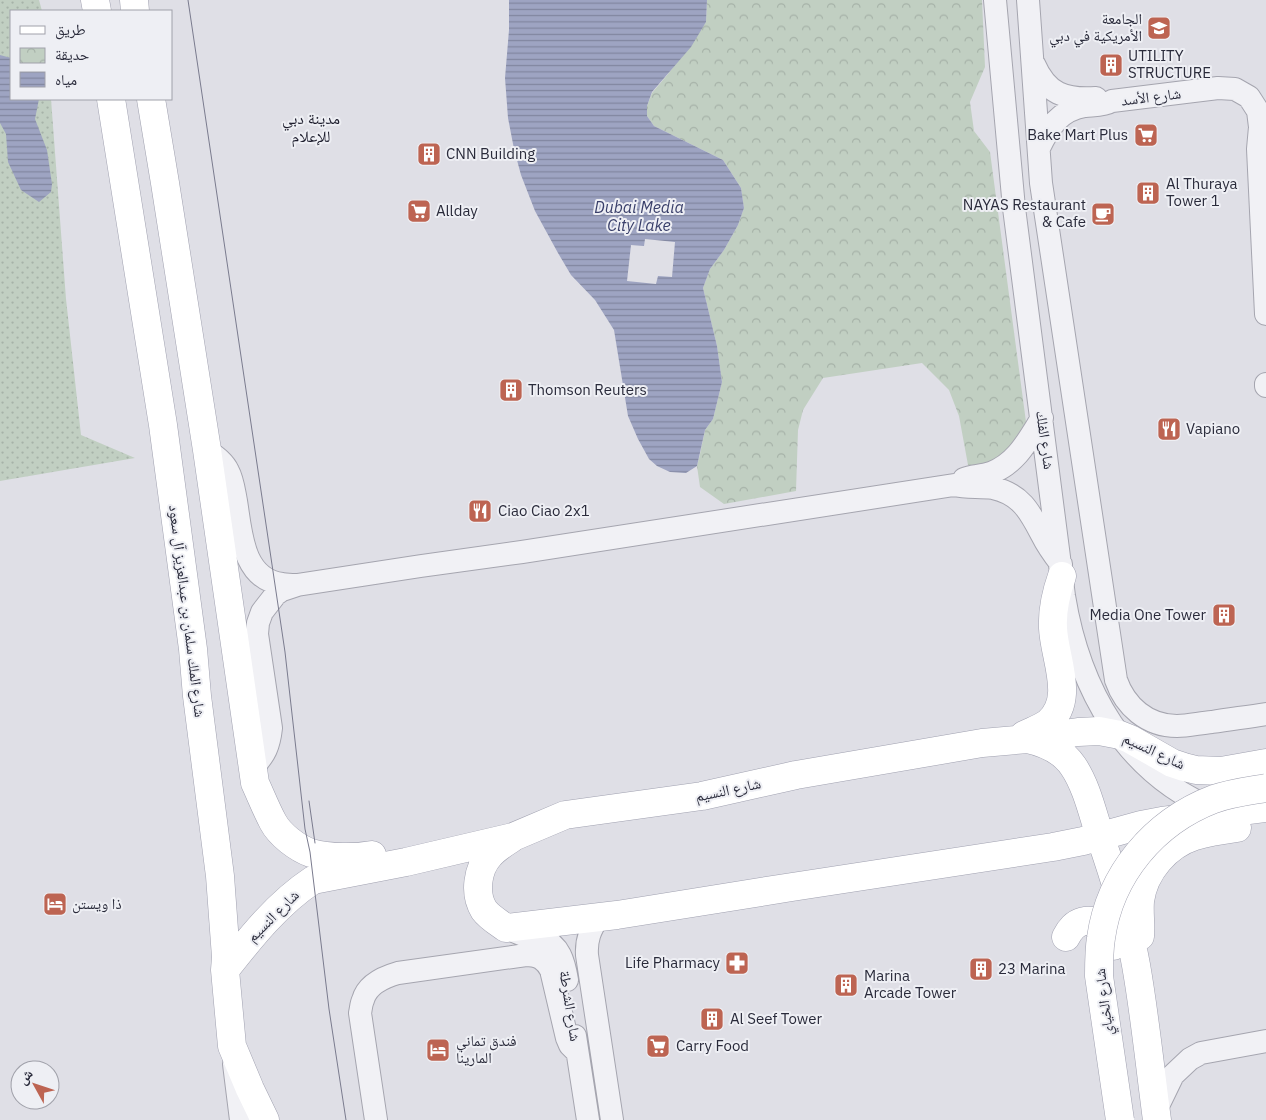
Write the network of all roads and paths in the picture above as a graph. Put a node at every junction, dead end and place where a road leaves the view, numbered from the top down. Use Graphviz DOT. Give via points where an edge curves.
graph roads {
  1 [pos="995,0"];
  2 [pos="1028,0"];
  3 [pos="1033,62"];
  4 [pos="1266,87"];
  5 [pos="1235,89"];
  6 [pos="1190,92"];
  7 [pos="111,100"];
  8 [pos="150,100"];
  9 [pos="1112,101"];
  10 [pos="1039,148"];
  11 [pos="1258,149"];
  12 [pos="1266,314"];
  13 [pos="1042,418"];
  14 [pos="206,450"];
  15 [pos="954,485"];
  16 [pos="1062,570"];
  17 [pos="297,585"];
  18 [pos="1266,714"];
  19 [pos="1120,734"];
  20 [pos="1020,740"];
  21 [pos="1266,763"];
  22 [pos="1078,774"];
  23 [pos="254,775"];
  24 [pos="1266,788"];
  25 [pos="1266,808"];
  26 [pos="1225,814"];
  27 [pos="565,815"];
  28 [pos="1266,822"];
  29 [pos="1101,836"];
  30 [pos="513,837"];
  31 [pos="991,856"];
  32 [pos="599,917"];
  33 [pos="506,928"];
  34 [pos="1066,937"];
  35 [pos="1136,964"];
  36 [pos="225,970"];
  37 [pos="1266,1041"];
  38 [pos="232,1046"];
  39 [pos="577,1052"];
  40 [pos="1149,1057"];
  41 [pos="1157,1115"];
  42 [pos="241,1120"];
  43 [pos="265,1120"];
  44 [pos="376,1120"];
  45 [pos="588,1120"];
  46 [pos="612,1120"];
  47 [pos="1120,1120"];
  1 -- 13 [label="street, شارع الفلك" via="1014,208"];
  2 -- 3 [label="street"];
  3 -- 9 [label="street, شارع الأسد" via="1039,77 1049,88 1065,96"];
  3 -- 10 [label="street"];
  4 -- 5 [label="street"];
  5 -- 6 [label="street"];
  5 -- 11 [label="street" via="1249,97 1258,111"];
  6 -- 9 [label="street, شارع الأسد"];
  6 -- 11 [label="street" via="1221,96 1235,102 1246,112"];
  7 -- 36 [label="main road, شارع الملك سلمان بن عبدالعزيز آل سعود" via="163,425 193,649 220,876"];
  8 -- 14 [label="main road"];
  9 -- 10 [label="street, شارع الأسد" via="1078,108 1055,120"];
  10 -- 18 [label="street" via="1041,184 1119,690 1139,713 1168,725"];
  11 -- 12 [label="street"];
  13 -- 15 [label="street" via="1015,458 992,472"];
  13 -- 16 [label="street, شارع الفلك"];
  14 -- 17 [label="street" via="228,470 244,547 254,569 274,583"];
  14 -- 23 [label="main road"];
  15 -- 16 [label="street" via="993,488 1019,501 1032,516"];
  15 -- 17 [label="street"];
  16 -- 19 [label="street, شارع الفلك" via="1072,637 1082,667 1100,707"];
  16 -- 20 [label="main road" via="1054,601 1052,628 1063,691 1061,705 1046,724"];
  17 -- 23 [label="street" via="276,594 258,623 271,728 267,750"];
  19 -- 20 [label="main road, شارع النسيم" via="1088,731"];
  19 -- 21 [label="main road, شارع النسيم" via="1160,757 1196,770 1221,771"];
  19 -- 26 [label="street, شارع الفلك" via="1144,764 1166,782 1190,798"];
  20 -- 22 [label="main road" via="1057,750"];
  20 -- 27 [label="main road, شارع النسيم" via="982,743 796,775 702,796"];
  22 -- 29 [label="main road"];
  22 -- 31 [label="main road" via="1079,816 1072,830 1009,847"];
  23 -- 27 [label="main road" via="274,823 285,835 310,852 336,856 361,857"];
  24 -- 47 [label="main road, شارع الخياي, bridge" via="1215,799 1181,815 1139,852 1110,902 1101,938 1099,976"];
  25 -- 26 [label="main road"];
  26 -- 29 [label="main road" via="1162,821"];
  27 -- 30 [label="main road, شارع النسيم"];
  28 -- 35 [label="main road" via="1195,836 1176,845 1160,859 1147,878 1140,899 1140,943"];
  29 -- 31 [label="main road"];
  29 -- 35 [label="main road"];
  30 -- 33 [label="main road" via="489,855 477,884 485,912"];
  30 -- 36 [label="main road, شارع النسيم" via="313,880 283,903"];
  31 -- 32 [label="main road"];
  32 -- 33 [label="main road"];
  32 -- 46 [label="street, شارع الشرطة" via="587,939 587,955"];
  33 -- 39 [label="street, شارع الشرطة" via="548,941 562,956"];
  34 -- 40 [label="main road" via="1078,923 1090,921 1102,924 1110,933 1124,998"];
  35 -- 40 [label="main road"];
  36 -- 38 [label="main road, شارع الملك سلمان بن عبدالعزيز آل سعود"];
  37 -- 41 [label="street" via="1190,1058 1172,1075"];
  38 -- 42 [label="street"];
  38 -- 43 [label="main road, شارع الملك سلمان بن عبدالعزيز آل سعود"];
  39 -- 44 [label="street" via="567,1038 551,970 541,958 526,955 398,972 372,986 363,998 360,1013"];
  39 -- 45 [label="street, شارع الشرطة"];
  40 -- 41 [label="main road"];
}
